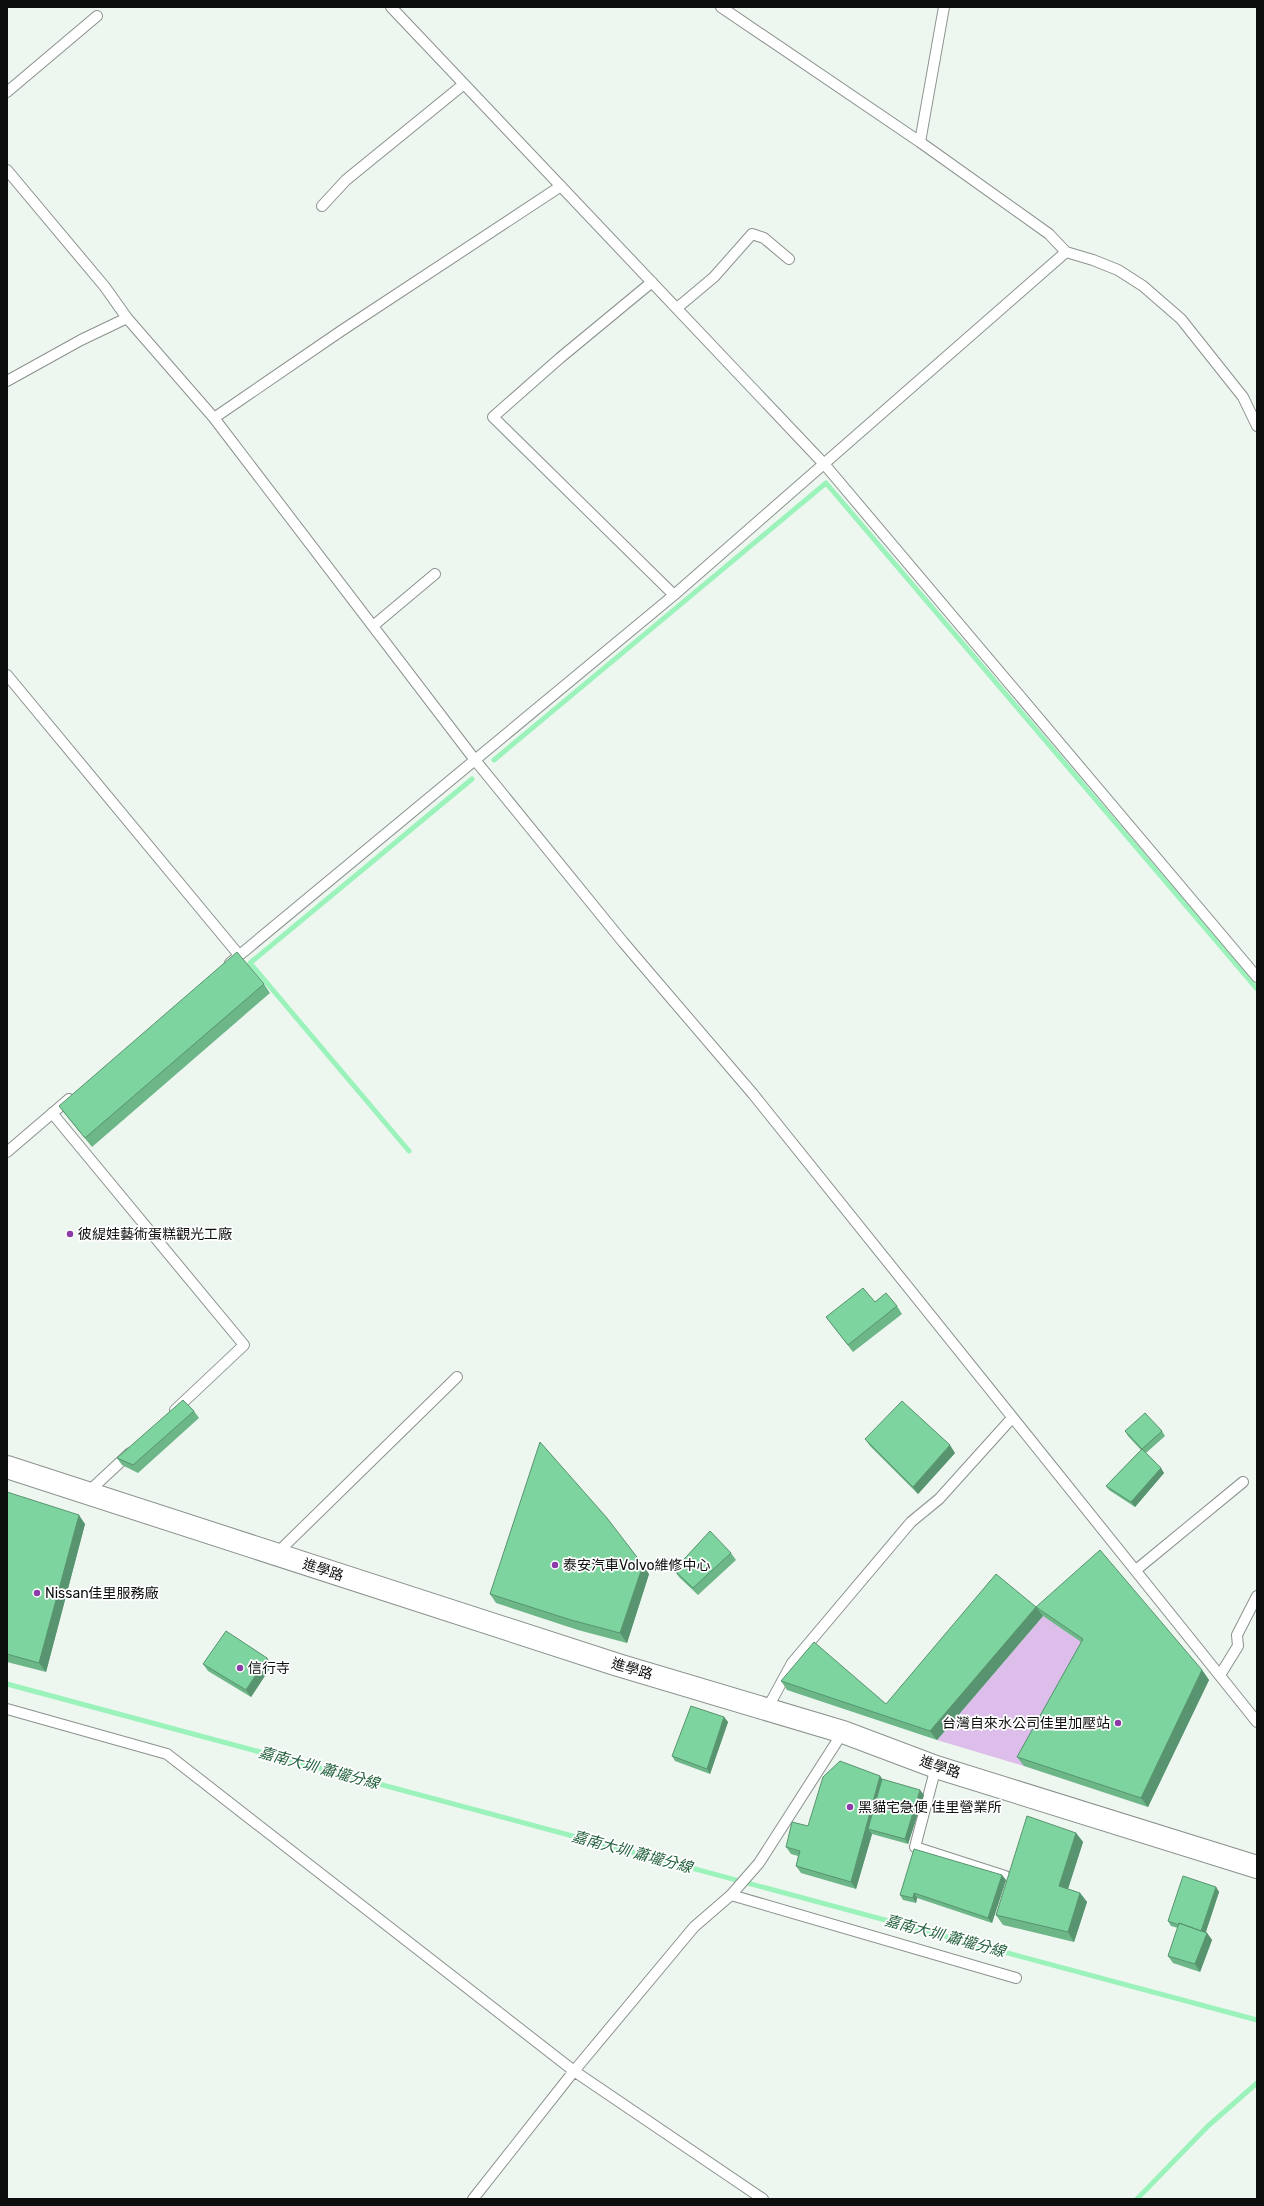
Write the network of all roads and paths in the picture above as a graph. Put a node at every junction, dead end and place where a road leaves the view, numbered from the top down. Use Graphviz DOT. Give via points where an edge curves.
graph roads {
  1 [pos="392,7"];
  2 [pos="721,7"];
  3 [pos="944,7"];
  4 [pos="97,16"];
  5 [pos="464,84"];
  6 [pos="7,92"];
  7 [pos="920,142"];
  8 [pos="7,170"];
  9 [pos="561,186"];
  10 [pos="322,206"];
  11 [pos="1066,252"];
  12 [pos="789,259"];
  13 [pos="652,282"];
  14 [pos="677,308"];
  15 [pos="127,318"];
  16 [pos="7,382"];
  17 [pos="214,418"];
  18 [pos="1257,426"];
  19 [pos="825,464"];
  20 [pos="435,574"];
  21 [pos="674,595"];
  22 [pos="373,626"];
  23 [pos="7,675"];
  24 [pos="475,760"];
  25 [pos="239,955"];
  26 [pos="221,971"];
  27 [pos="1257,977"];
  28 [pos="76,1093"];
  29 [pos="52,1113"];
  30 [pos="7,1152"];
  31 [pos="457,1377"];
  32 [pos="1012,1418"];
  33 [pos="165,1420"];
  34 [pos="137,1446"];
  35 [pos="7,1467"];
  36 [pos="1243,1482"];
  37 [pos="86,1494"];
  38 [pos="275,1554"];
  39 [pos="1136,1570"];
  40 [pos="1257,1596"];
  41 [pos="1220,1675"];
  42 [pos="7,1709"];
  43 [pos="767,1709"];
  44 [pos="1257,1722"];
  45 [pos="843,1732"];
  46 [pos="936,1766"];
  47 [pos="1257,1867"];
  48 [pos="1005,1876"];
  49 [pos="731,1895"];
  50 [pos="1016,1978"];
  51 [pos="574,2071"];
  52 [pos="473,2199"];
  53 [pos="764,2199"];
  1 -- 5 [label="lane"];
  2 -- 7 [label="lane"];
  3 -- 7 [label="lane"];
  4 -- 6 [label="lane"];
  5 -- 9 [label="lane"];
  5 -- 10 [label="lane" via="346,180"];
  7 -- 11 [label="lane" via="1049,234"];
  8 -- 15 [label="lane" via="105,287"];
  9 -- 13 [label="lane"];
  9 -- 17 [label="lane"];
  11 -- 18 [label="lane" via="1118,270 1143,286 1181,319 1243,397"];
  11 -- 19 [label="lane"];
  12 -- 14 [label="lane" via="764,238 752,234 714,277"];
  13 -- 14 [label="lane"];
  13 -- 21 [label="lane" via="493,417"];
  14 -- 19 [label="lane"];
  15 -- 16 [label="lane" via="81,340"];
  15 -- 17 [label="lane"];
  17 -- 22 [label="lane"];
  19 -- 21 [label="lane"];
  19 -- 27 [label="lane"];
  20 -- 22 [label="lane"];
  21 -- 24 [label="lane"];
  22 -- 24 [label="lane"];
  23 -- 25 [label="lane"];
  24 -- 25 [label="lane"];
  24 -- 32 [label="lane" via="623,942 754,1094"];
  25 -- 26 [label="lane"];
  28 -- 29 [label="lane"];
  29 -- 30 [label="lane"];
  29 -- 33 [label="lane" via="244,1345"];
  31 -- 38 [label="lane"];
  32 -- 39 [label="lane"];
  32 -- 43 [label="lane" via="939,1499 911,1522 792,1663"];
  34 -- 37 [label="lane"];
  35 -- 37 [label="main road, 進學路"];
  36 -- 39 [label="lane"];
  37 -- 38 [label="main road, 進學路"];
  38 -- 43 [label="main road, 進學路" via="618,1665"];
  39 -- 41 [label="lane"];
  40 -- 41 [label="lane" via="1236,1635 1238,1646"];
  41 -- 44 [label="lane"];
  42 -- 51 [label="lane" via="167,1754"];
  43 -- 45 [label="main road, 進學路"];
  45 -- 46 [label="main road, 進學路"];
  45 -- 49 [label="lane" via="759,1863"];
  46 -- 47 [label="main road, 進學路"];
  46 -- 48 [label="lane" via="915,1847"];
  49 -- 50 [label="lane"];
  49 -- 51 [label="lane" via="694,1927"];
  51 -- 52 [label="lane"];
  51 -- 53 [label="lane"];
}
